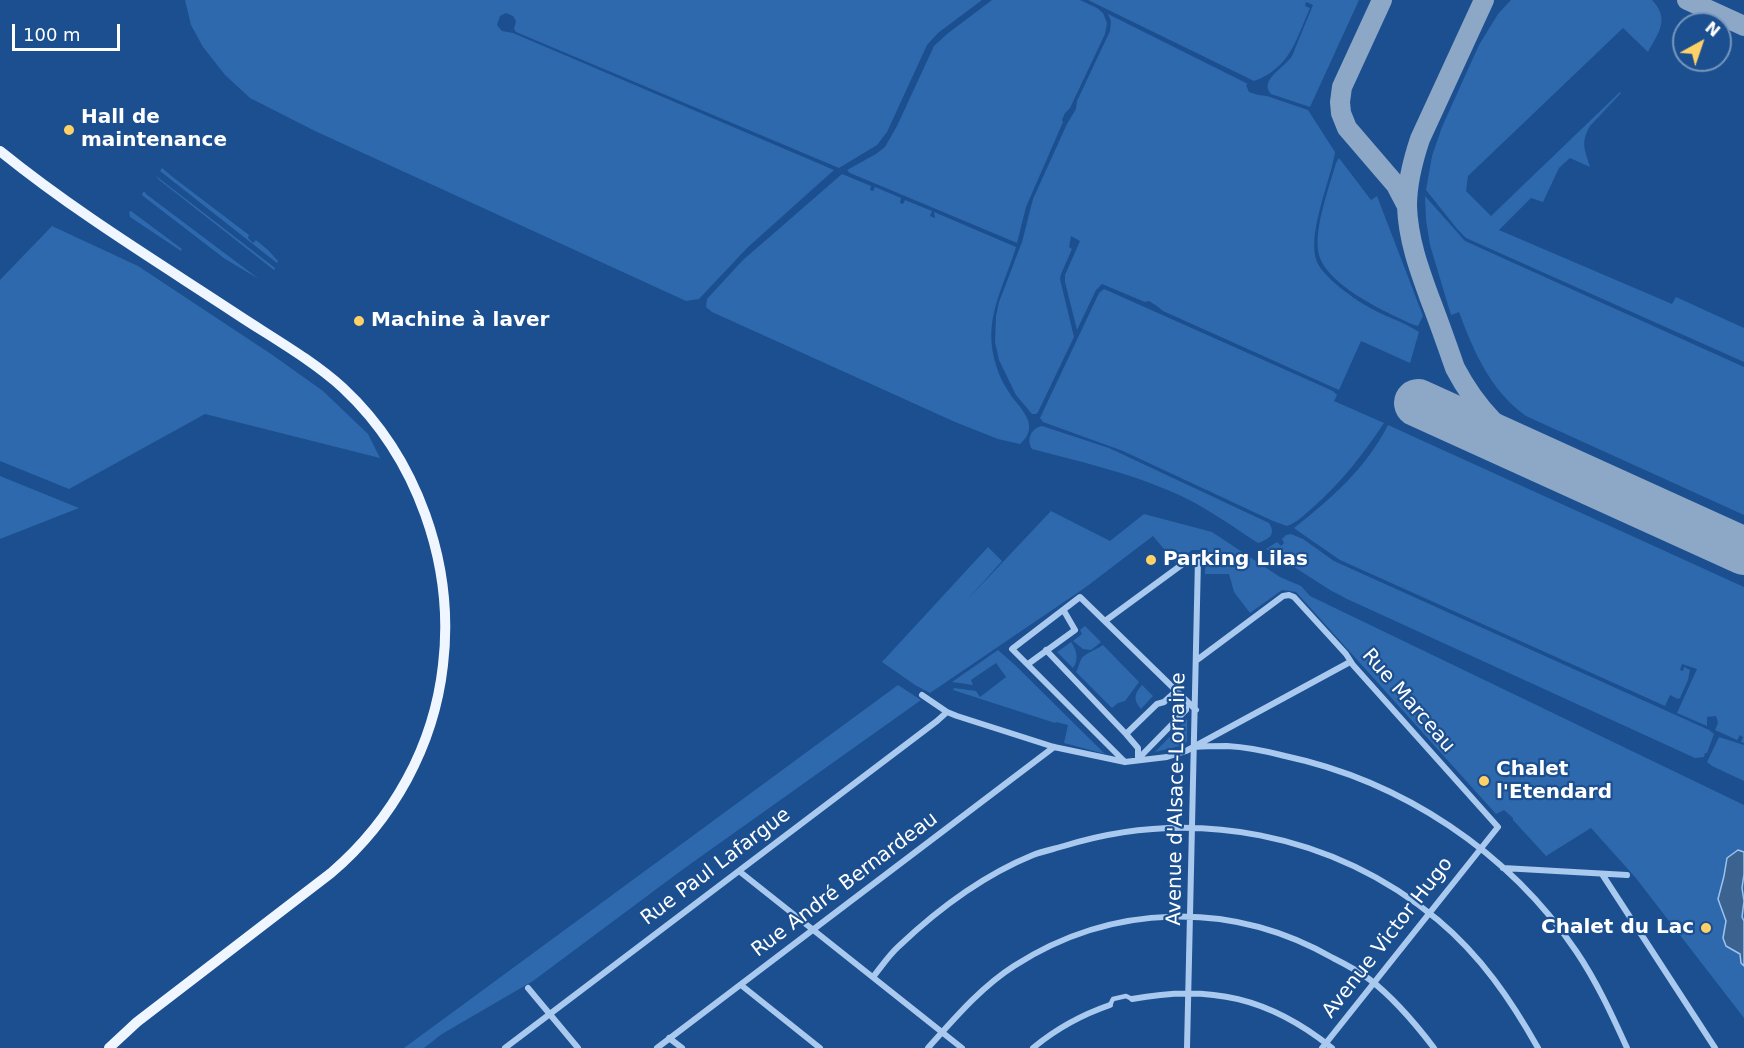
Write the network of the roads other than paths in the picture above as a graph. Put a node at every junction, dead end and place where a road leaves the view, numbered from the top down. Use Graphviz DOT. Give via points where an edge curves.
graph roads {
  1 [pos="0,151"];
  2 [pos="1064,611"];
  3 [pos="1105,621"];
  4 [pos="1046,650"];
  5 [pos="1197,660"];
  6 [pos="1350,662"];
  7 [pos="1028,664"];
  8 [pos="1175,692"];
  9 [pos="922,695"];
  10 [pos="1186,702"];
  11 [pos="1196,710"];
  12 [pos="947,712"];
  13 [pos="1126,734"];
  14 [pos="1054,747"];
  15 [pos="1195,747"];
  16 [pos="1138,760"];
  17 [pos="1125,762"];
  18 [pos="1498,827"];
  19 [pos="1193,828"];
  20 [pos="1480,849"];
  21 [pos="1503,868"];
  22 [pos="739,871"];
  23 [pos="1602,874"];
  24 [pos="1627,875"];
  25 [pos="1429,913"];
  26 [pos="1190,917"];
  27 [pos="814,930"];
  28 [pos="873,977"];
  29 [pos="1374,983"];
  30 [pos="741,985"];
  31 [pos="528,988"];
  32 [pos="1188,993"];
  33 [pos="1132,999"];
  34 [pos="1110,1005"];
  35 [pos="550,1014"];
  36 [pos="942,1032"];
  37 [pos="669,1038"];
  38 [pos="1324,1046"];
  39 [pos="109,1048"];
  40 [pos="505,1048"];
  41 [pos="578,1048"];
  42 [pos="657,1048"];
  43 [pos="682,1048"];
  44 [pos="820,1048"];
  45 [pos="928,1048"];
  46 [pos="962,1048"];
  47 [pos="1033,1048"];
  48 [pos="1187,1048"];
  49 [pos="1332,1048"];
  50 [pos="1434,1048"];
  51 [pos="1538,1048"];
  52 [pos="1627,1048"];
  53 [pos="1715,1048"];
  1 -- 39 [label="main road" via="85,214 343,388 378,427 409,477 431,528 446,602 441,682 426,740 395,802 376,828 332,873 137,1022"];
  2 -- 3 [label="street" via="1080,597"];
  2 -- 4 [label="street" via="1075,630"];
  2 -- 7 [label="street" via="1012,649"];
  3 -- 5 [label="street, Avenue d'Alsace-Lorraine" via="1191,558 1198,559"];
  3 -- 8 [label="street"];
  4 -- 7 [label="street"];
  4 -- 13 [label="street"];
  5 -- 6 [label="street, Rue Marceau" via="1289,595"];
  5 -- 11 [label="street, Avenue d'Alsace-Lorraine"];
  6 -- 15 [label="street"];
  6 -- 18 [label="street, Rue Marceau"];
  7 -- 17 [label="street"];
  8 -- 10 [label="street"];
  8 -- 13 [label="street"];
  9 -- 12 [label="street"];
  10 -- 11 [label="street"];
  10 -- 16 [label="street" via="1186,710"];
  11 -- 15 [label="street, Avenue d'Alsace-Lorraine"];
  12 -- 14 [label="street"];
  12 -- 22 [label="street, Rue Paul Lafargue"];
  13 -- 16 [label="street" via="1138,748"];
  14 -- 17 [label="street"];
  14 -- 27 [label="street, Rue André Bernardeau"];
  15 -- 16 [label="street" via="1167,757"];
  15 -- 19 [label="street, Avenue d'Alsace-Lorraine"];
  15 -- 20 [label="street" via="1262,751 1311,761 1359,778 1412,803"];
  16 -- 17 [label="street"];
  18 -- 20 [label="street, Avenue Victor Hugo"];
  19 -- 25 [label="street" via="1257,834 1310,848 1359,868"];
  19 -- 26 [label="street, Avenue d'Alsace-Lorraine"];
  19 -- 28 [label="street" via="1137,830 1033,855 987,878 940,909 897,947"];
  20 -- 21 [label="street"];
  20 -- 25 [label="street, Avenue Victor Hugo"];
  21 -- 23 [label="street"];
  21 -- 52 [label="street" via="1539,903 1576,952 1597,984"];
  22 -- 27 [label="street"];
  22 -- 35 [label="street, Rue Paul Lafargue"];
  23 -- 24 [label="street"];
  23 -- 53 [label="street"];
  25 -- 29 [label="street, Avenue Victor Hugo"];
  25 -- 51 [label="street" via="1497,983"];
  26 -- 29 [label="street" via="1250,924 1284,934 1317,948"];
  26 -- 32 [label="street, Avenue d'Alsace-Lorraine"];
  26 -- 36 [label="street" via="1134,919 1086,931 1048,947 1012,967"];
  27 -- 28 [label="street"];
  27 -- 30 [label="street, Rue André Bernardeau"];
  28 -- 36 [label="street"];
  29 -- 38 [label="street, Avenue Victor Hugo"];
  29 -- 50 [label="street"];
  30 -- 37 [label="street, Rue André Bernardeau"];
  30 -- 44 [label="street"];
  31 -- 35 [label="street"];
  32 -- 33 [label="street"];
  32 -- 38 [label="street" via="1224,996 1265,1007 1296,1022"];
  32 -- 48 [label="street, Avenue d'Alsace-Lorraine"];
  33 -- 34 [label="street" via="1113,999"];
  34 -- 47 [label="street" via="1071,1021"];
  35 -- 40 [label="street, Rue Paul Lafargue"];
  35 -- 41 [label="street"];
  36 -- 45 [label="street"];
  36 -- 46 [label="street"];
  37 -- 42 [label="street, Rue André Bernardeau"];
  37 -- 43 [label="street"];
  38 -- 49 [label="street"];
}
